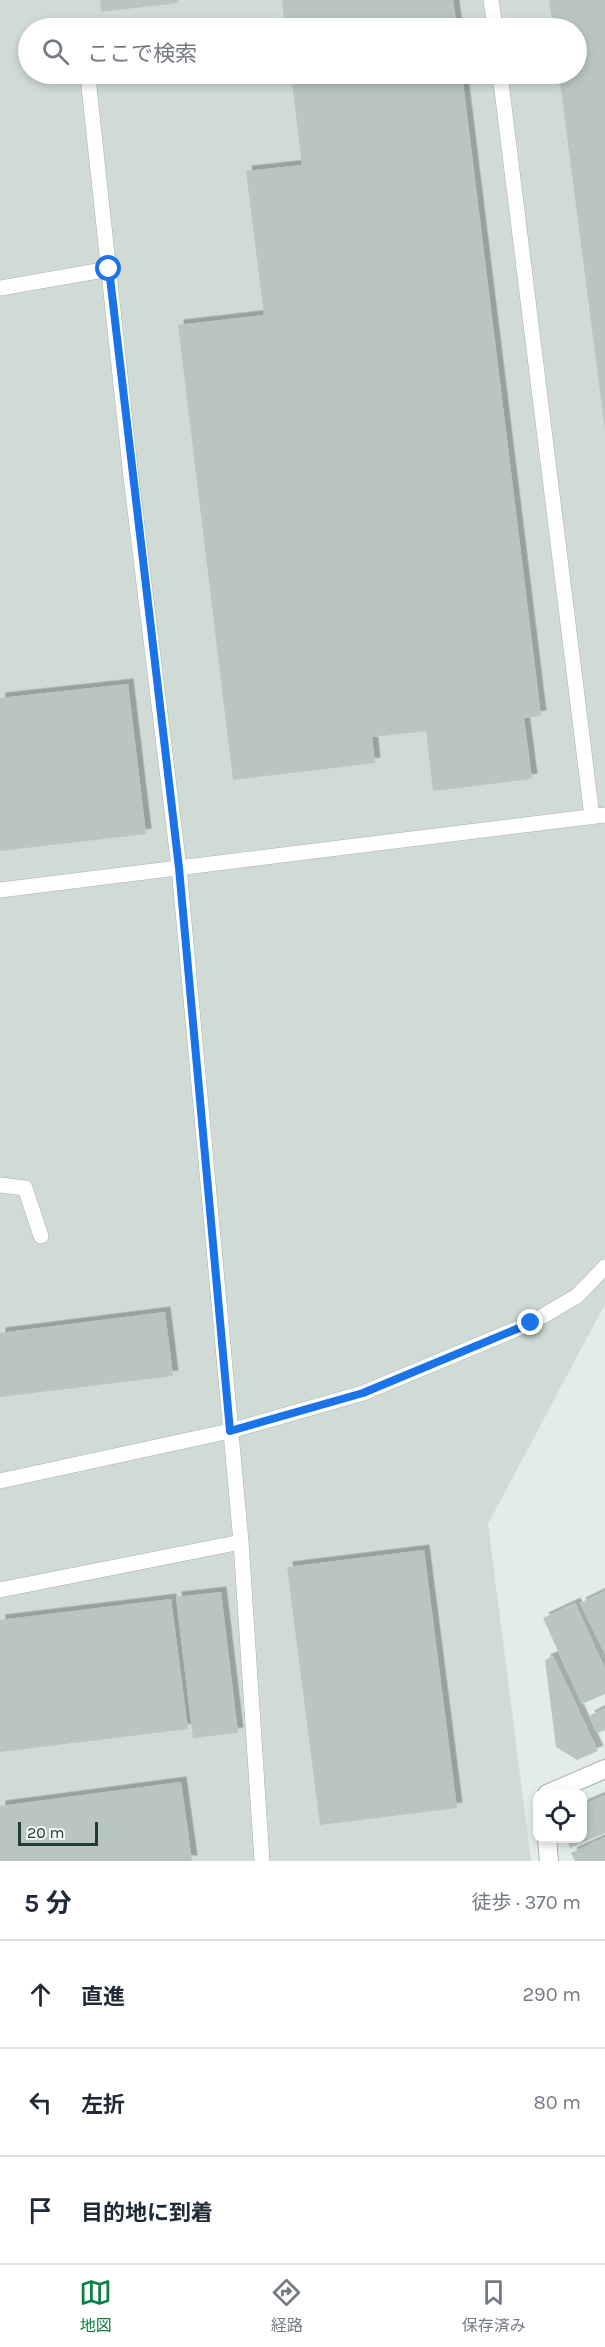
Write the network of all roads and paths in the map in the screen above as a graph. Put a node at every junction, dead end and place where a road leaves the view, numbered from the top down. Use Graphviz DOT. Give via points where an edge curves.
graph roads {
  1 [pos="491,0"];
  2 [pos="494,18"];
  3 [pos="501,84"];
  4 [pos="89,87"];
  5 [pos="109,269"];
  6 [pos="0,288"];
  7 [pos="598,816"];
  8 [pos="179,868"];
  9 [pos="0,890"];
  10 [pos="0,1185"];
  11 [pos="41,1236"];
  12 [pos="605,1267"];
  13 [pos="230,1431"];
  14 [pos="0,1481"];
  15 [pos="241,1542"];
  16 [pos="0,1590"];
  17 [pos="605,1769"];
  18 [pos="558,1789"];
  19 [pos="547,1843"];
  20 [pos="262,1861"];
  21 [pos="549,1861"];
  1 -- 2 [label="lane"];
  3 -- 7 [label="lane"];
  4 -- 5 [label="lane"];
  5 -- 6 [label="lane"];
  5 -- 8 [label="lane"];
  7 -- 8 [label="lane"];
  8 -- 9 [label="lane"];
  8 -- 13 [label="lane"];
  10 -- 11 [label="lane" via="25,1188"];
  12 -- 13 [label="lane" via="577,1296 531,1323 363,1393"];
  13 -- 14 [label="lane"];
  13 -- 15 [label="lane"];
  15 -- 16 [label="lane"];
  15 -- 20 [label="lane"];
  17 -- 18 [label="street"];
  19 -- 21 [label="street"];
}
